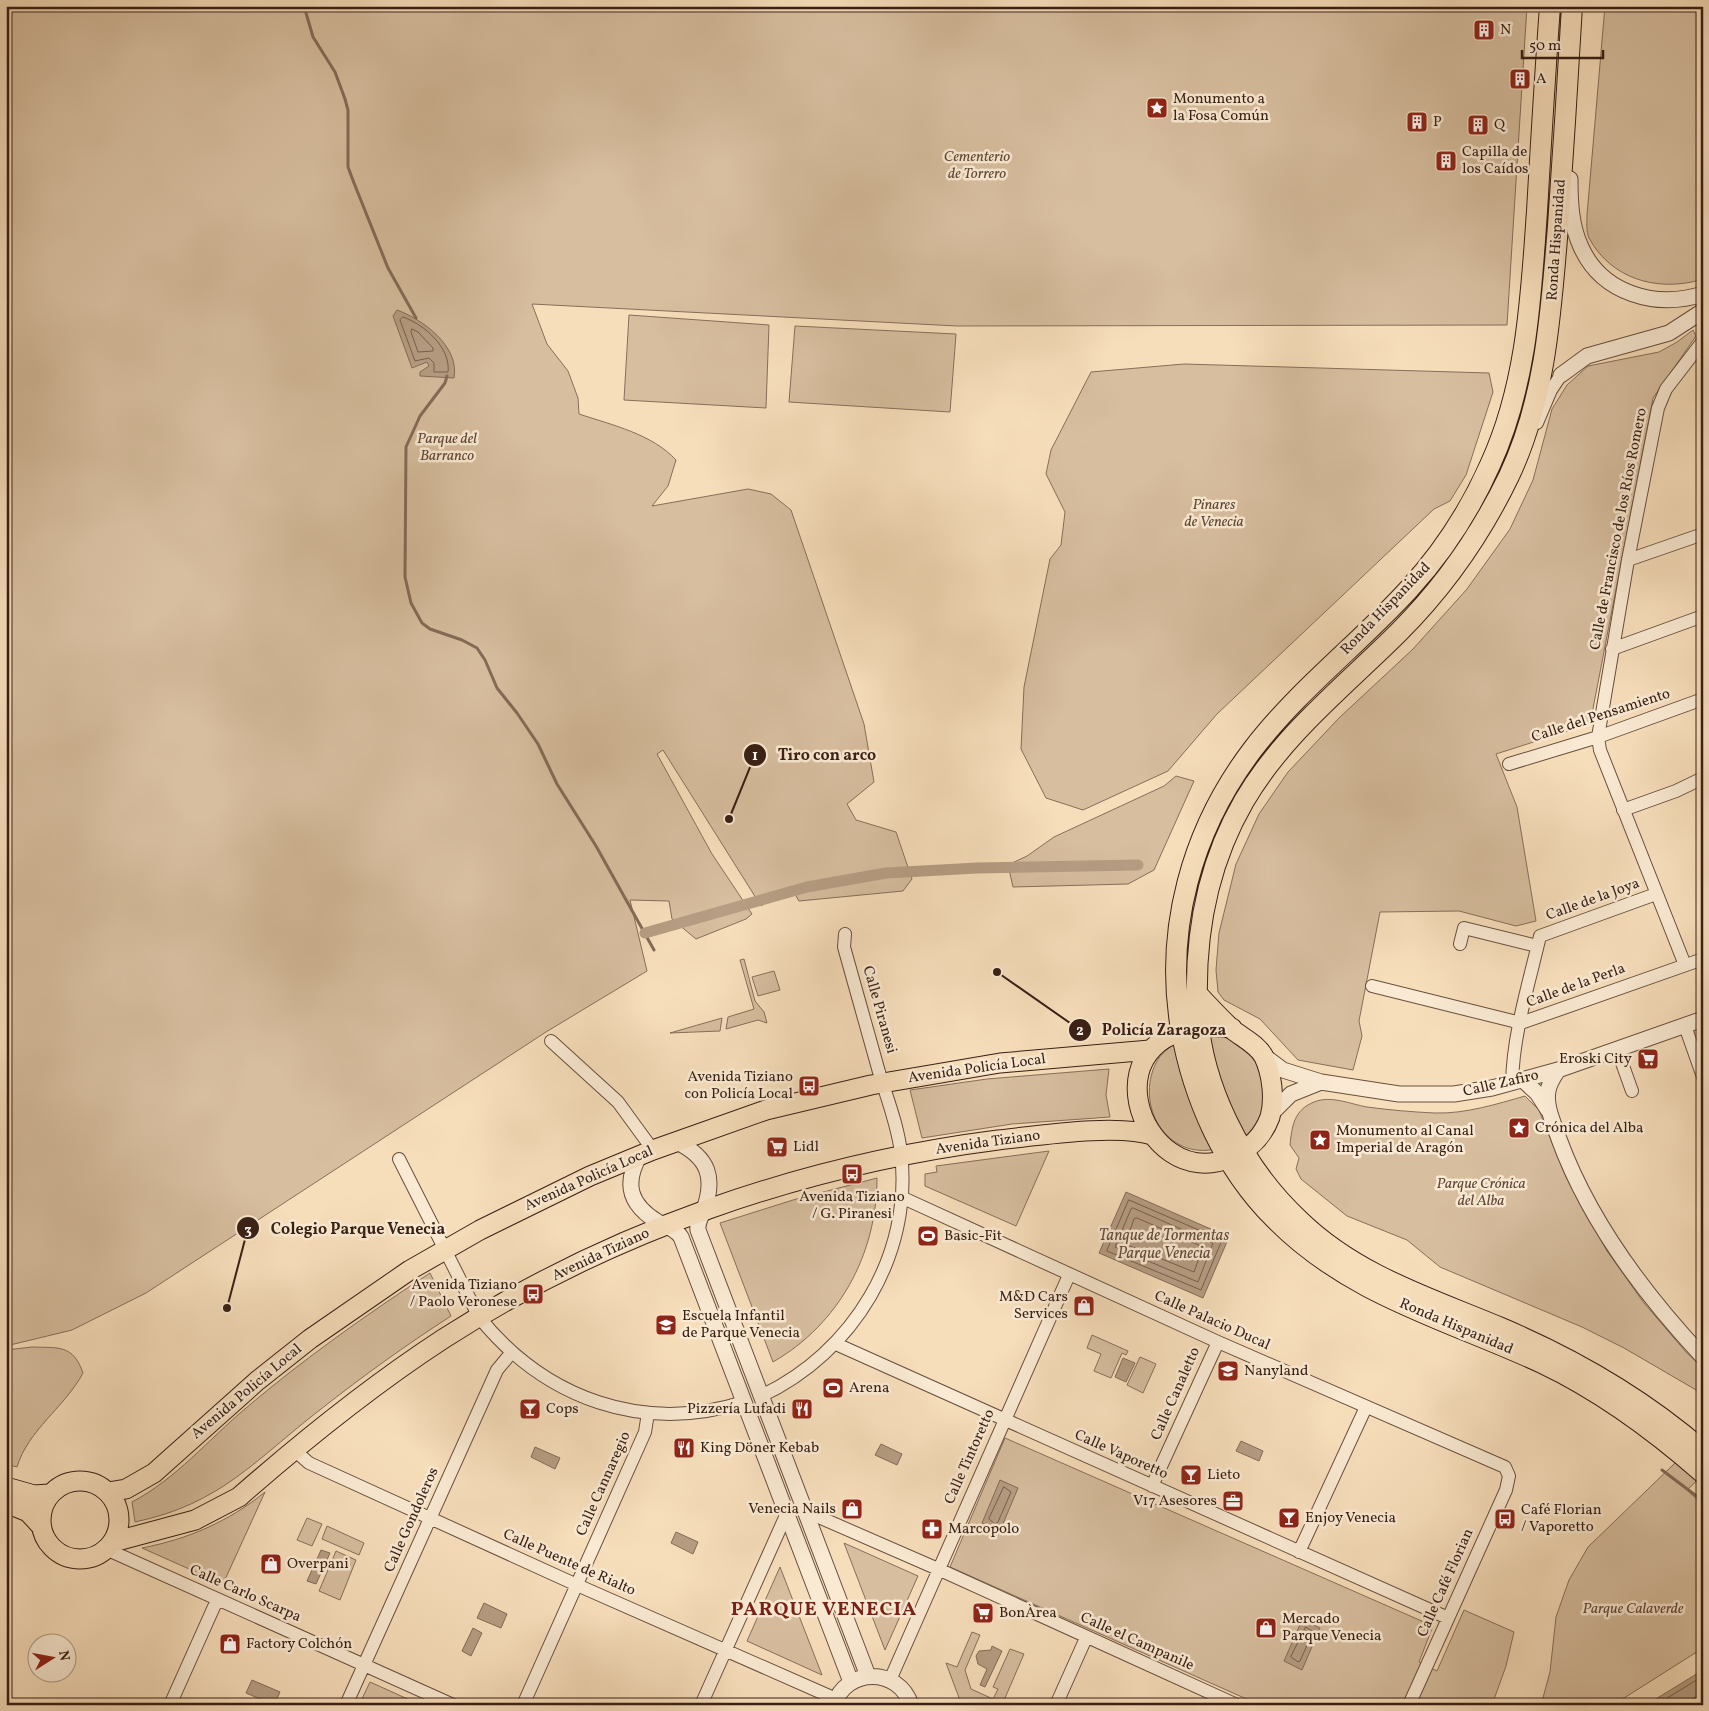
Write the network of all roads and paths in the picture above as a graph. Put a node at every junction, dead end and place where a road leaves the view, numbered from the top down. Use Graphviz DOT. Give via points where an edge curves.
graph roads {
  1 [pos="1550,6"];
  2 [pos="1572,6"];
  3 [pos="1564,151"];
  4 [pos="1703,294"];
  5 [pos="1703,311"];
  6 [pos="1703,341"];
  7 [pos="1561,376"];
  8 [pos="1521,448"];
  9 [pos="1703,534"];
  10 [pos="1628,560"];
  11 [pos="1703,616"];
  12 [pos="1612,649"];
  13 [pos="1703,699"];
  14 [pos="1598,737"];
  15 [pos="1509,764"];
  16 [pos="1703,778"];
  17 [pos="1623,810"];
  18 [pos="1656,894"];
  19 [pos="846,934"];
  20 [pos="1538,941"];
  21 [pos="1460,944"];
  22 [pos="1703,959"];
  23 [pos="1685,965"];
  24 [pos="1372,986"];
  25 [pos="1196,992"];
  26 [pos="1703,1019"];
  27 [pos="1521,1023"];
  28 [pos="1685,1026"];
  29 [pos="1232,1028"];
  30 [pos="1190,1029"];
  31 [pos="551,1041"];
  32 [pos="1617,1049"];
  33 [pos="1150,1050"];
  34 [pos="1264,1056"];
  35 [pos="1558,1070"];
  36 [pos="1703,1077"];
  37 [pos="883,1082"];
  38 [pos="1321,1082"];
  39 [pos="1518,1082"];
  40 [pos="1632,1091"];
  41 [pos="1550,1114"];
  42 [pos="1270,1115"];
  43 [pos="1154,1136"];
  44 [pos="675,1142"];
  45 [pos="647,1152"];
  46 [pos="1236,1154"];
  47 [pos="901,1156"];
  48 [pos="399,1159"];
  49 [pos="901,1197"];
  50 [pos="703,1212"];
  51 [pos="665,1226"];
  52 [pos="444,1250"];
  53 [pos="1069,1275"];
  54 [pos="479,1317"];
  55 [pos="1218,1342"];
  56 [pos="836,1344"];
  57 [pos="512,1352"];
  58 [pos="1703,1358"];
  59 [pos="761,1396"];
  60 [pos="744,1402"];
  61 [pos="1366,1407"];
  62 [pos="648,1413"];
  63 [pos="1004,1421"];
  64 [pos="293,1449"];
  65 [pos="1703,1452"];
  66 [pos="1703,1473"];
  67 [pos="1509,1474"];
  68 [pos="6,1486"];
  69 [pos="1152,1486"];
  70 [pos="108,1492"];
  71 [pos="50,1494"];
  72 [pos="6,1503"];
  73 [pos="805,1511"];
  74 [pos="787,1513"];
  75 [pos="430,1518"];
  76 [pos="41,1526"];
  77 [pos="110,1546"];
  78 [pos="1299,1552"];
  79 [pos="938,1569"];
  80 [pos="577,1585"];
  81 [pos="217,1600"];
  82 [pos="1448,1618"];
  83 [pos="1086,1638"];
  84 [pos="725,1651"];
  85 [pos="365,1664"];
  86 [pos="868,1676"];
  87 [pos="890,1680"];
  88 [pos="851,1682"];
  89 [pos="1703,1701"];
  90 [pos="835,1702"];
  91 [pos="1234,1704"];
  92 [pos="170,1705"];
  93 [pos="346,1705"];
  94 [pos="453,1705"];
  95 [pos="523,1705"];
  96 [pos="701,1705"];
  97 [pos="911,1705"];
  98 [pos="1056,1705"];
  99 [pos="1409,1705"];
  100 [pos="1697,1705"];
  1 -- 30 [label="highway, Ronda Hispanidad" via="1528,323 1519,382 1506,426 1472,500 1428,567 1260,740 1222,795 1193,859 1183,894 1177,937 1176,984"];
  2 -- 3 [label="highway, Ronda Hispanidad"];
  3 -- 4 [label="street" via="1570,168 1570,207 1576,236 1596,270 1618,287 1641,298 1666,301"];
  3 -- 8 [label="highway, Ronda Hispanidad" via="1548,334 1536,397"];
  5 -- 7 [label="street" via="1669,332 1588,356"];
  6 -- 10 [label="street, Calle de Francisco de los Ríos Romero" via="1661,399"];
  7 -- 8 [label="street" via="1532,434"];
  8 -- 25 [label="highway, Ronda Hispanidad" via="1472,542 1445,581 1401,630 1300,728 1246,796 1229,827 1212,872 1198,935"];
  9 -- 10 [label="street"];
  10 -- 12 [label="street, Calle de Francisco de los Ríos Romero"];
  11 -- 12 [label="street"];
  12 -- 14 [label="street, Calle de Francisco de los Ríos Romero"];
  13 -- 14 [label="street, Calle del Pensamiento"];
  14 -- 15 [label="street, Calle del Pensamiento"];
  14 -- 17 [label="street"];
  16 -- 17 [label="street"];
  17 -- 18 [label="street"];
  18 -- 20 [label="street, Calle de la Joya"];
  18 -- 23 [label="street"];
  19 -- 37 [label="street, Calle Piranesi" via="844,947"];
  20 -- 21 [label="street" via="1464,928"];
  20 -- 27 [label="street"];
  22 -- 23 [label="street, Calle de la Perla"];
  23 -- 27 [label="street, Calle de la Perla"];
  24 -- 27 [label="street, Calle de la Perla"];
  25 -- 29 [label="main road"];
  25 -- 30 [label="highway, Ronda Hispanidad"];
  26 -- 28 [label="street, Calle Zafiro"];
  27 -- 39 [label="street"];
  28 -- 32 [label="street, Calle Zafiro"];
  28 -- 36 [label="street"];
  29 -- 30 [label="main road"];
  29 -- 34 [label="main road"];
  30 -- 33 [label="main road" via="1164,1038"];
  30 -- 46 [label="highway, Ronda Hispanidad" via="1195,1086 1211,1127"];
  31 -- 45 [label="street" via="618,1102"];
  32 -- 35 [label="street, Calle Zafiro"];
  32 -- 40 [label="street"];
  33 -- 37 [label="main road, Avenida Policía Local" via="1000,1063"];
  33 -- 43 [label="main road" via="1140,1070 1137,1089 1142,1118"];
  34 -- 38 [label="street, Calle Zafiro" via="1283,1070"];
  34 -- 42 [label="main road" via="1272,1086"];
  35 -- 39 [label="street, Calle Zafiro"];
  35 -- 41 [label="street" via="1548,1091"];
  37 -- 44 [label="main road, Avenida Policía Local" via="766,1110"];
  37 -- 47 [label="street, Calle Piranesi"];
  38 -- 39 [label="street, Calle Zafiro" via="1420,1095 1466,1093"];
  38 -- 42 [label="street" via="1292,1094"];
  39 -- 41 [label="street" via="1542,1100"];
  41 -- 58 [label="street" via="1572,1169 1603,1229 1648,1294"];
  42 -- 46 [label="main road" via="1257,1139"];
  43 -- 46 [label="main road" via="1180,1156 1196,1162 1206,1163"];
  43 -- 47 [label="main road, Avenida Tiziano" via="1136,1130 1066,1133"];
  44 -- 45 [label="main road, Avenida Policía Local"];
  44 -- 50 [label="street" via="693,1151 706,1166 709,1185"];
  45 -- 51 [label="street" via="631,1176 632,1195 642,1211"];
  45 -- 52 [label="main road, Avenida Policía Local" via="540,1200"];
  46 -- 65 [label="highway, Ronda Hispanidad" via="1299,1221 1347,1258 1405,1290 1502,1328 1591,1371 1642,1403"];
  46 -- 66 [label="highway, Ronda Hispanidad" via="1241,1178 1270,1214 1294,1239 1326,1264 1384,1297 1528,1357 1584,1385 1669,1443"];
  47 -- 49 [label="street, Calle Piranesi"];
  47 -- 50 [label="main road, Avenida Tiziano" via="777,1187"];
  48 -- 52 [label="street"];
  49 -- 53 [label="street, Calle Palacio Ducal"];
  49 -- 56 [label="street, Calle Piranesi" via="894,1238 880,1278 862,1312"];
  50 -- 51 [label="main road, Avenida Tiziano"];
  50 -- 59 [label="street" via="698,1230"];
  51 -- 54 [label="main road, Avenida Tiziano" via="558,1274"];
  51 -- 60 [label="street" via="681,1237"];
  52 -- 54 [label="street"];
  52 -- 70 [label="main road, Avenida Policía Local" via="310,1339 228,1406 154,1474 126,1489"];
  53 -- 55 [label="street, Calle Palacio Ducal"];
  53 -- 63 [label="street, Calle Tintoretto"];
  54 -- 57 [label="street"];
  54 -- 64 [label="main road, Avenida Tiziano" via="375,1386"];
  55 -- 61 [label="street, Calle Palacio Ducal"];
  55 -- 69 [label="street, Calle Canaletto"];
  56 -- 59 [label="street, Calle Piranesi" via="796,1377"];
  56 -- 63 [label="street, Calle Vaporetto"];
  57 -- 62 [label="street" via="548,1380 577,1395 609,1406"];
  57 -- 75 [label="street, Calle Gondoleros" via="497,1370"];
  59 -- 73 [label="street"];
  60 -- 62 [label="street" via="700,1412"];
  60 -- 74 [label="street"];
  61 -- 67 [label="street, Calle Palacio Ducal" via="1502,1465"];
  61 -- 78 [label="street"];
  62 -- 80 [label="street, Calle Cannaregio" via="645,1432"];
  63 -- 69 [label="street, Calle Vaporetto"];
  63 -- 79 [label="street, Calle Tintoretto"];
  64 -- 75 [label="street, Calle Puente de Rialto" via="309,1463"];
  64 -- 77 [label="main road, Avenida Tiziano" via="239,1497 214,1512"];
  67 -- 82 [label="street, Calle Café Florian" via="1506,1490"];
  68 -- 71 [label="main road" via="34,1495"];
  69 -- 78 [label="street, Calle Vaporetto"];
  70 -- 71 [label="main road" via="90,1482 79,1481 68,1482"];
  70 -- 77 [label="main road" via="118,1512 119,1523"];
  71 -- 76 [label="main road" via="41,1516"];
  72 -- 76 [label="main road" via="28,1512"];
  73 -- 79 [label="street, Calle el Campanile"];
  73 -- 86 [label="street"];
  74 -- 84 [label="street"];
  74 -- 88 [label="street"];
  75 -- 80 [label="street, Calle Puente de Rialto"];
  75 -- 85 [label="street, Calle Gondoleros"];
  76 -- 77 [label="main road" via="49,1545 64,1556 83,1560 93,1558"];
  77 -- 81 [label="street, Calle Carlo Scarpa"];
  78 -- 82 [label="street, Calle Vaporetto"];
  79 -- 83 [label="street, Calle el Campanile"];
  79 -- 87 [label="street, Calle Tintoretto"];
  80 -- 84 [label="street, Calle Puente de Rialto"];
  80 -- 95 [label="street, Calle Cannaregio"];
  81 -- 85 [label="street, Calle Carlo Scarpa"];
  81 -- 92 [label="street"];
  82 -- 99 [label="street, Calle Café Florian"];
  83 -- 91 [label="street, Calle el Campanile"];
  83 -- 98 [label="street"];
  84 -- 90 [label="street, Calle Puente de Rialto"];
  84 -- 96 [label="street"];
  85 -- 93 [label="street, Calle Gondoleros"];
  85 -- 94 [label="street, Calle Carlo Scarpa"];
  86 -- 87 [label="street"];
  86 -- 88 [label="street"];
  87 -- 97 [label="street" via="902,1689"];
  88 -- 90 [label="street"];
  89 -- 100 [label="street"];
}
